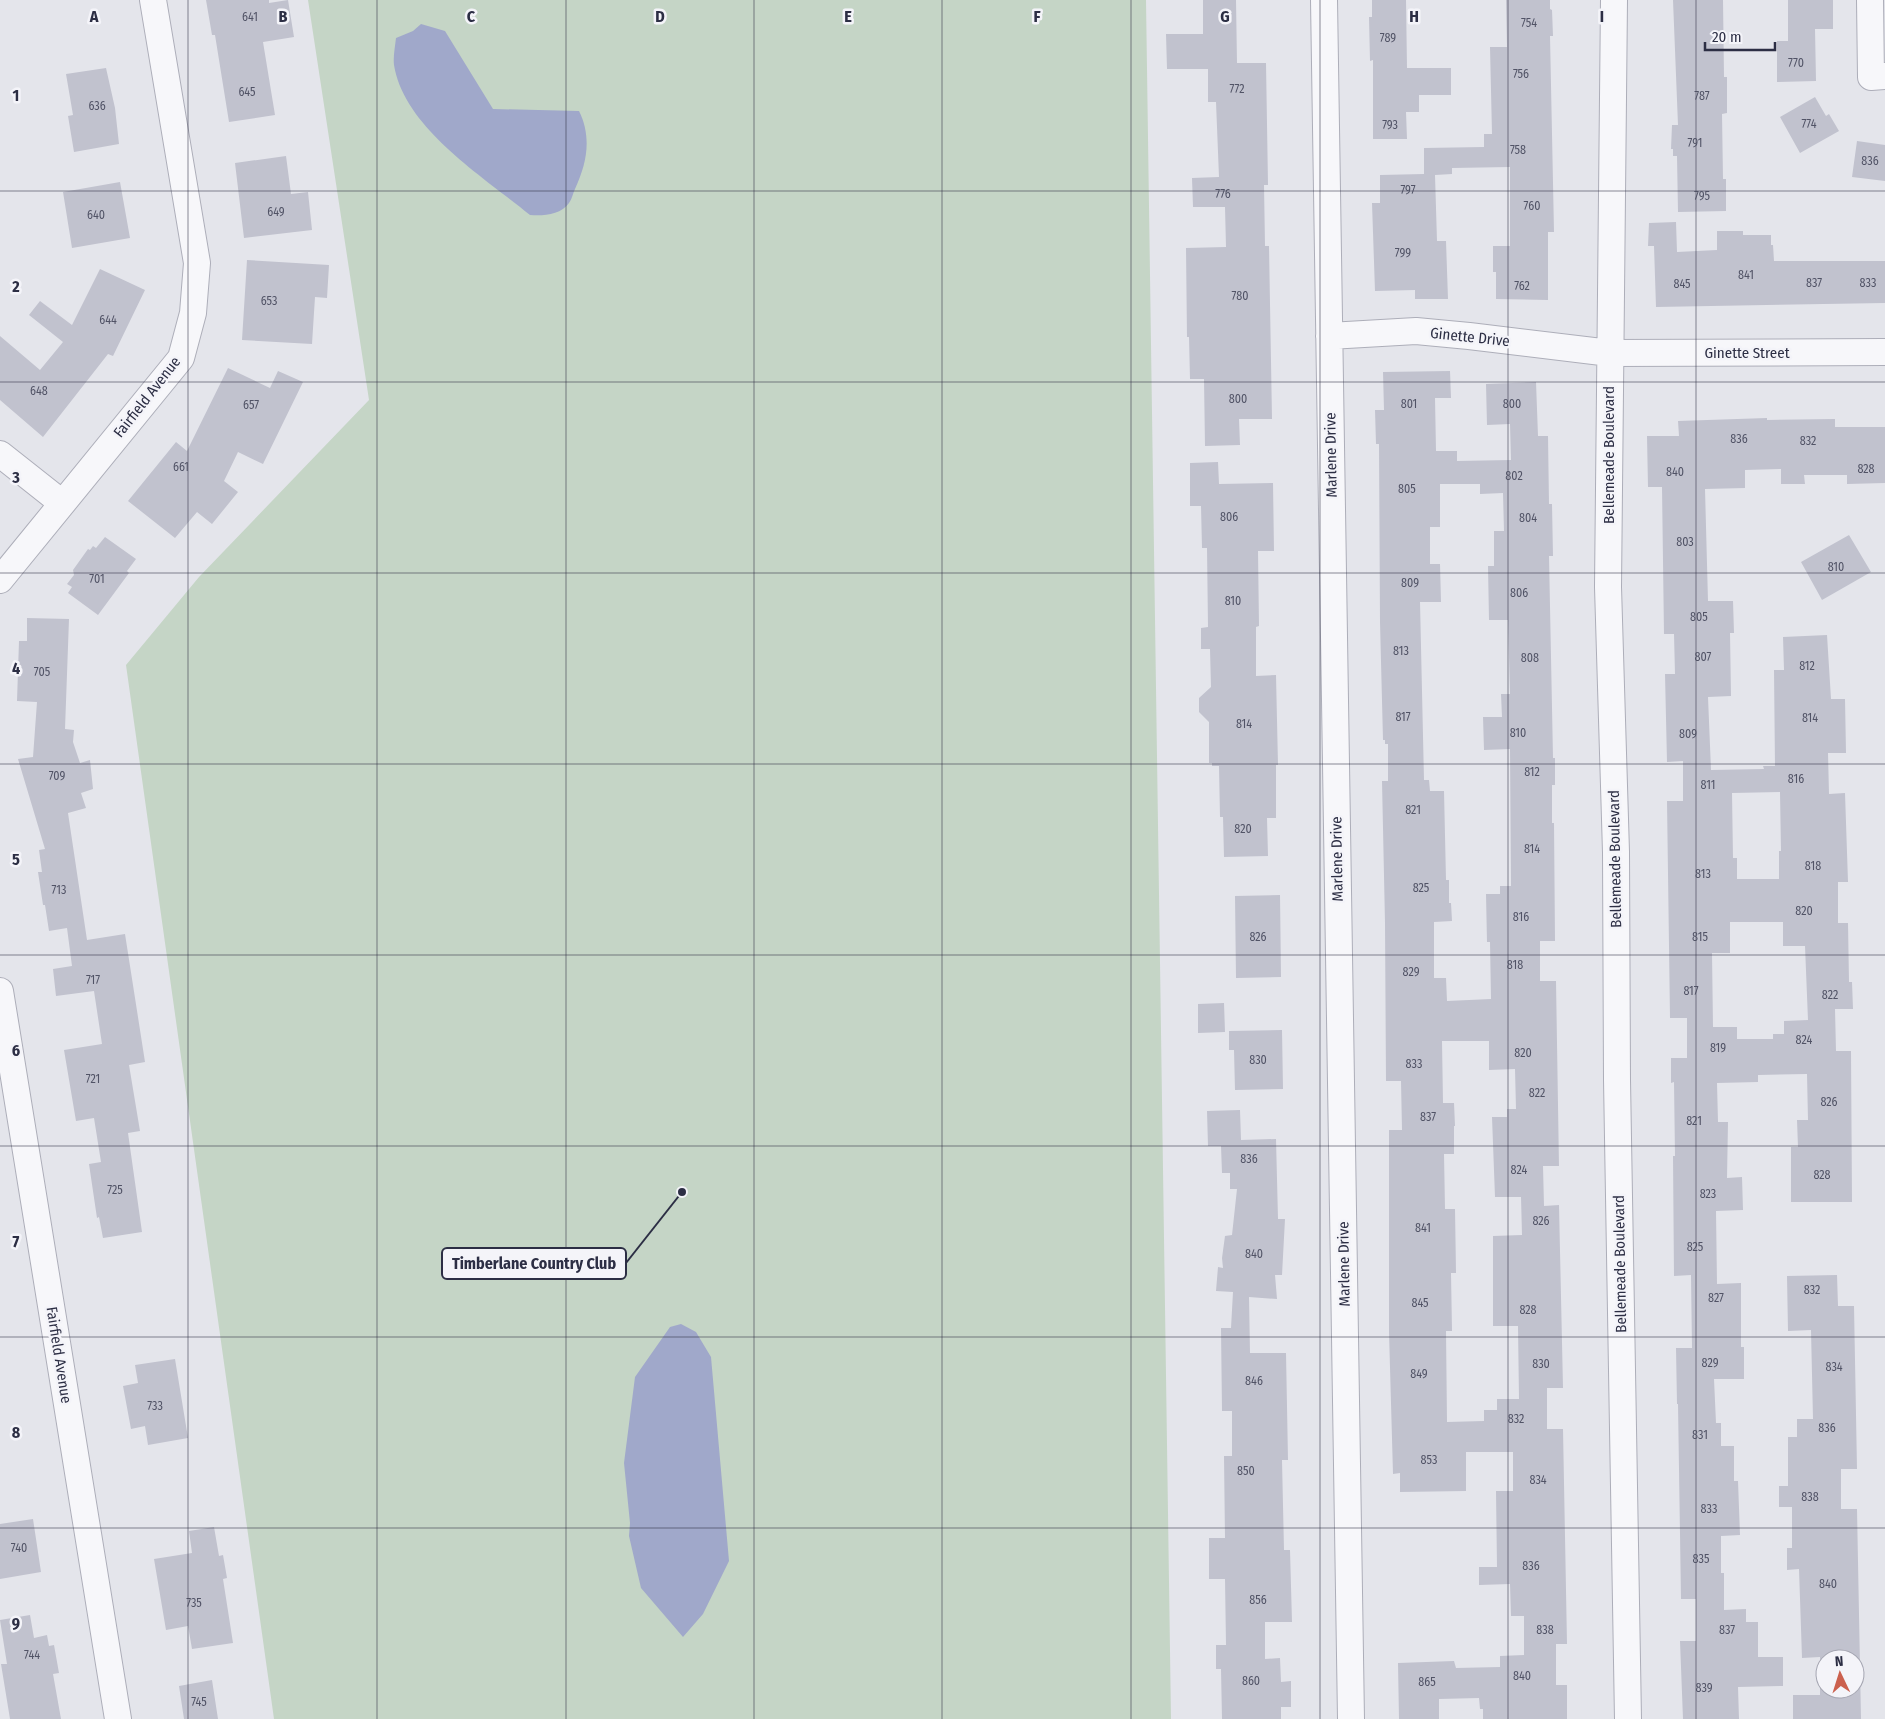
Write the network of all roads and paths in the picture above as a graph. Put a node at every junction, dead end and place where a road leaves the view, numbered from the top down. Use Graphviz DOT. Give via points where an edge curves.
graph roads {
  1 [pos="152,0"];
  2 [pos="1324,0"];
  3 [pos="1614,0"];
  4 [pos="1870,0"];
  5 [pos="1878,76"];
  6 [pos="1329,336"];
  7 [pos="1885,352"];
  8 [pos="1610,353"];
  9 [pos="0,454"];
  10 [pos="62,503"];
  11 [pos="0,580"];
  12 [pos="0,991"];
  13 [pos="118,1719"];
  14 [pos="1351,1719"];
  15 [pos="1628,1719"];
  1 -- 10 [label="street, Fairfield Avenue" via="197,262 193,313 181,358"];
  2 -- 6 [label="street, Marlene Drive"];
  3 -- 8 [label="street, Bellemeade Boulevard"];
  4 -- 5 [label="street"];
  6 -- 8 [label="street, Ginette Drive" via="1416,331"];
  6 -- 14 [label="street, Marlene Drive"];
  7 -- 8 [label="street, Ginette Street"];
  8 -- 15 [label="street, Bellemeade Boulevard" via="1608,587 1616,852"];
  9 -- 10 [label="street"];
  10 -- 11 [label="street, Fairfield Avenue"];
  12 -- 13 [label="street, Fairfield Avenue"];
}
